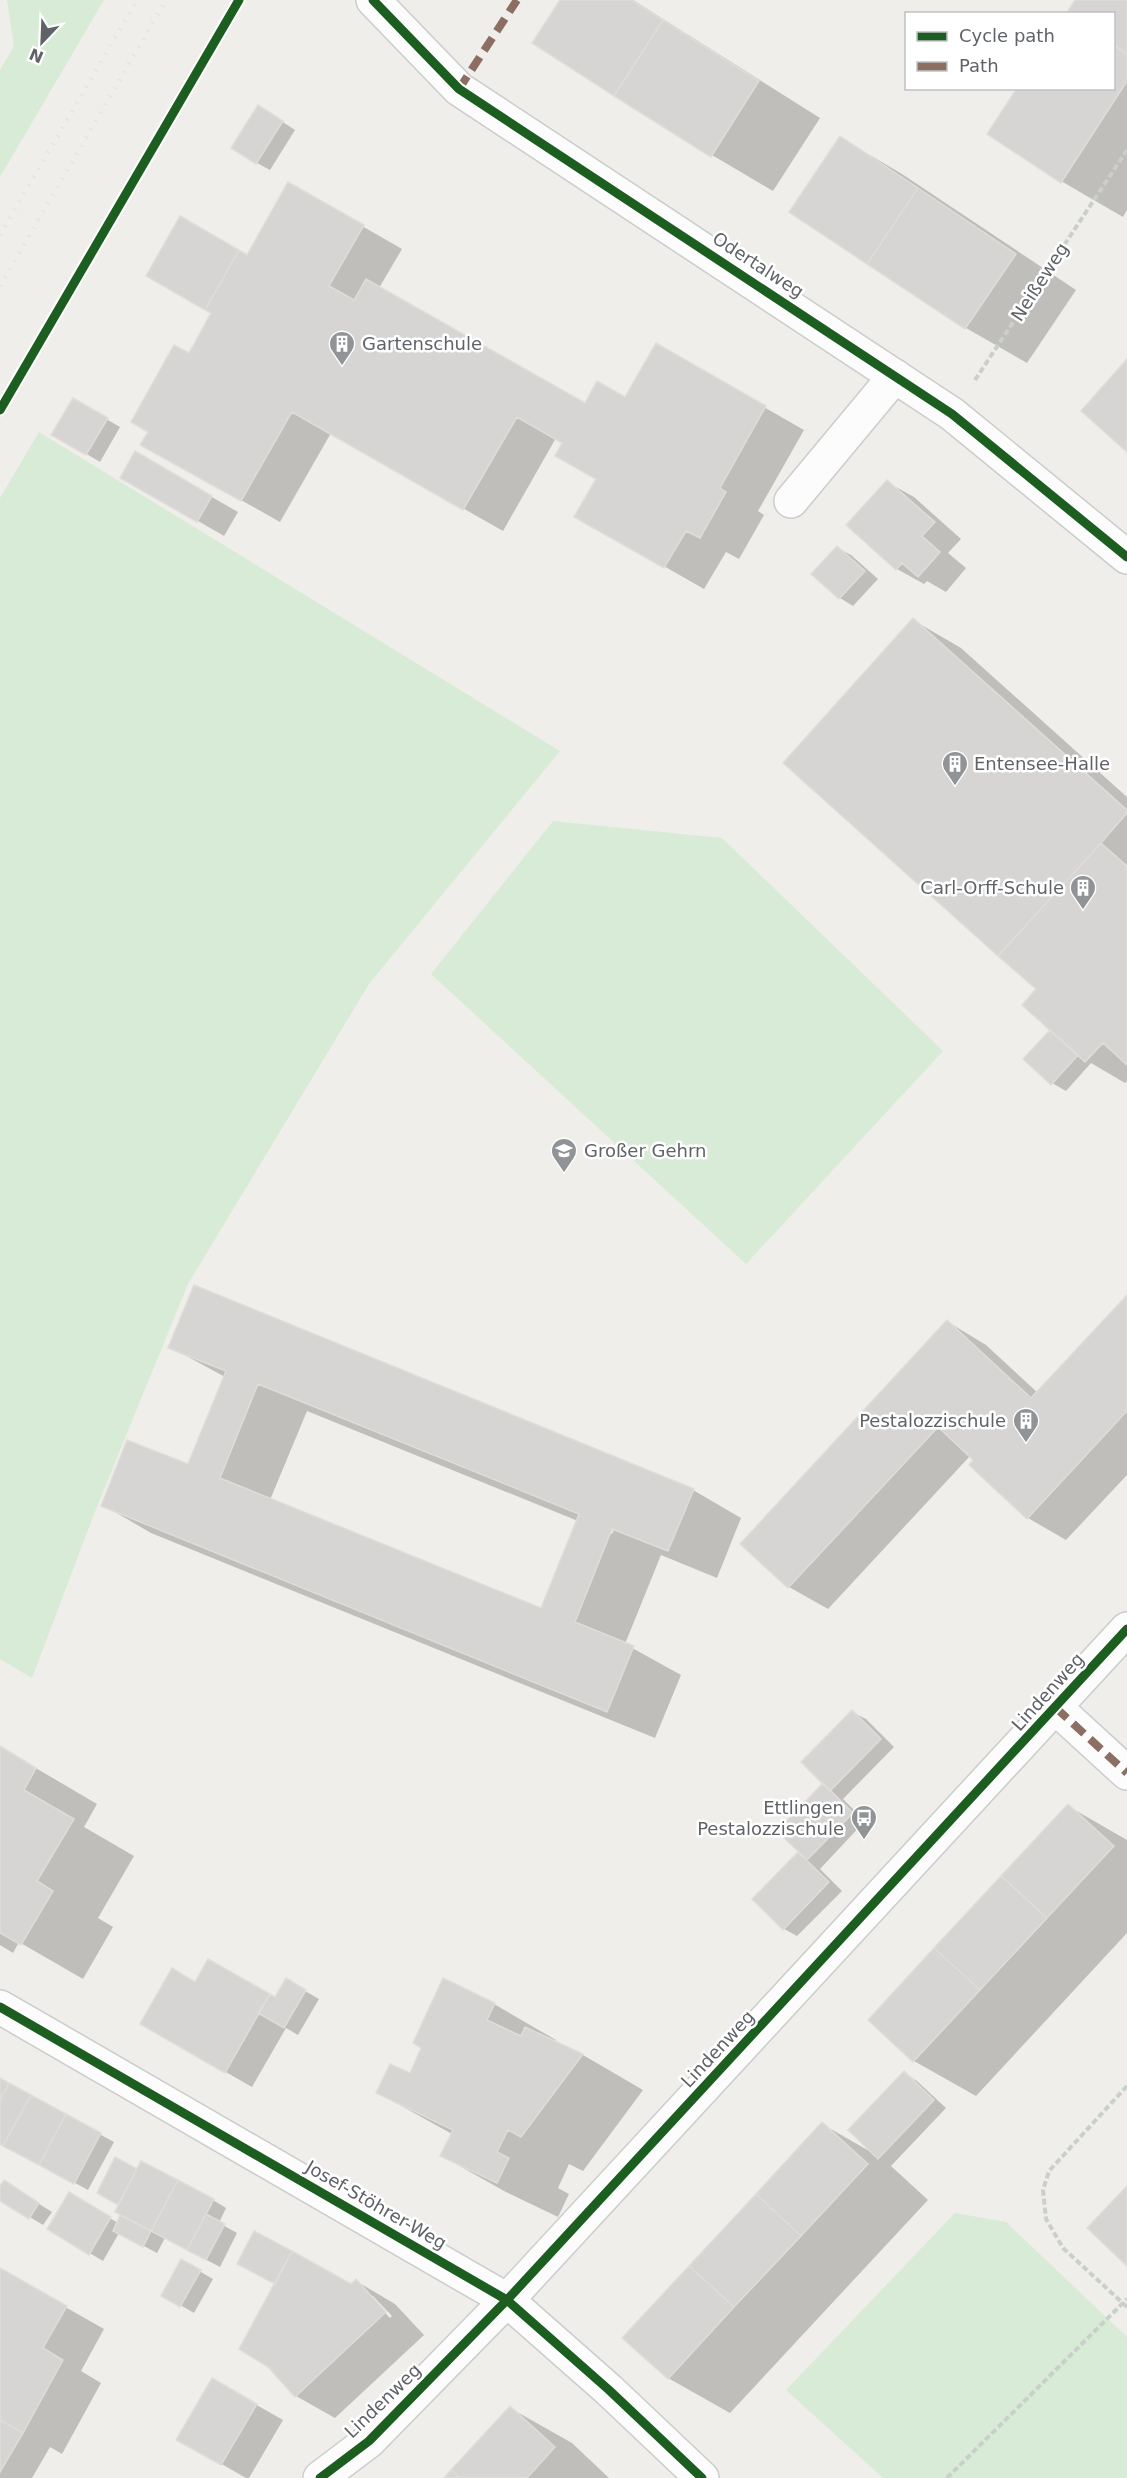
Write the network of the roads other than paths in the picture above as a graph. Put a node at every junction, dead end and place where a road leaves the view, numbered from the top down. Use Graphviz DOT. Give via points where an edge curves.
graph roads {
  1 [pos="390,6"];
  2 [pos="895,376"];
  3 [pos="791,501"];
  4 [pos="1127,557"];
  5 [pos="1127,1629"];
  6 [pos="1056,1708"];
  7 [pos="1127,1773"];
  8 [pos="0,2007"];
  9 [pos="507,2300"];
  10 [pos="320,2478"];
  11 [pos="702,2478"];
  1 -- 2 [label="street, Odertalweg" via="459,89"];
  2 -- 3 [label="street"];
  2 -- 4 [label="street, Odertalweg" via="952,414"];
  5 -- 6 [label="street, Lindenweg"];
  6 -- 7 [label="street"];
  6 -- 9 [label="street, Lindenweg"];
  8 -- 9 [label="street, Josef-Stöhrer-Weg"];
  9 -- 10 [label="street, Lindenweg" via="369,2441"];
  9 -- 11 [label="street, Josef-Stöhrer-Weg"];
}
